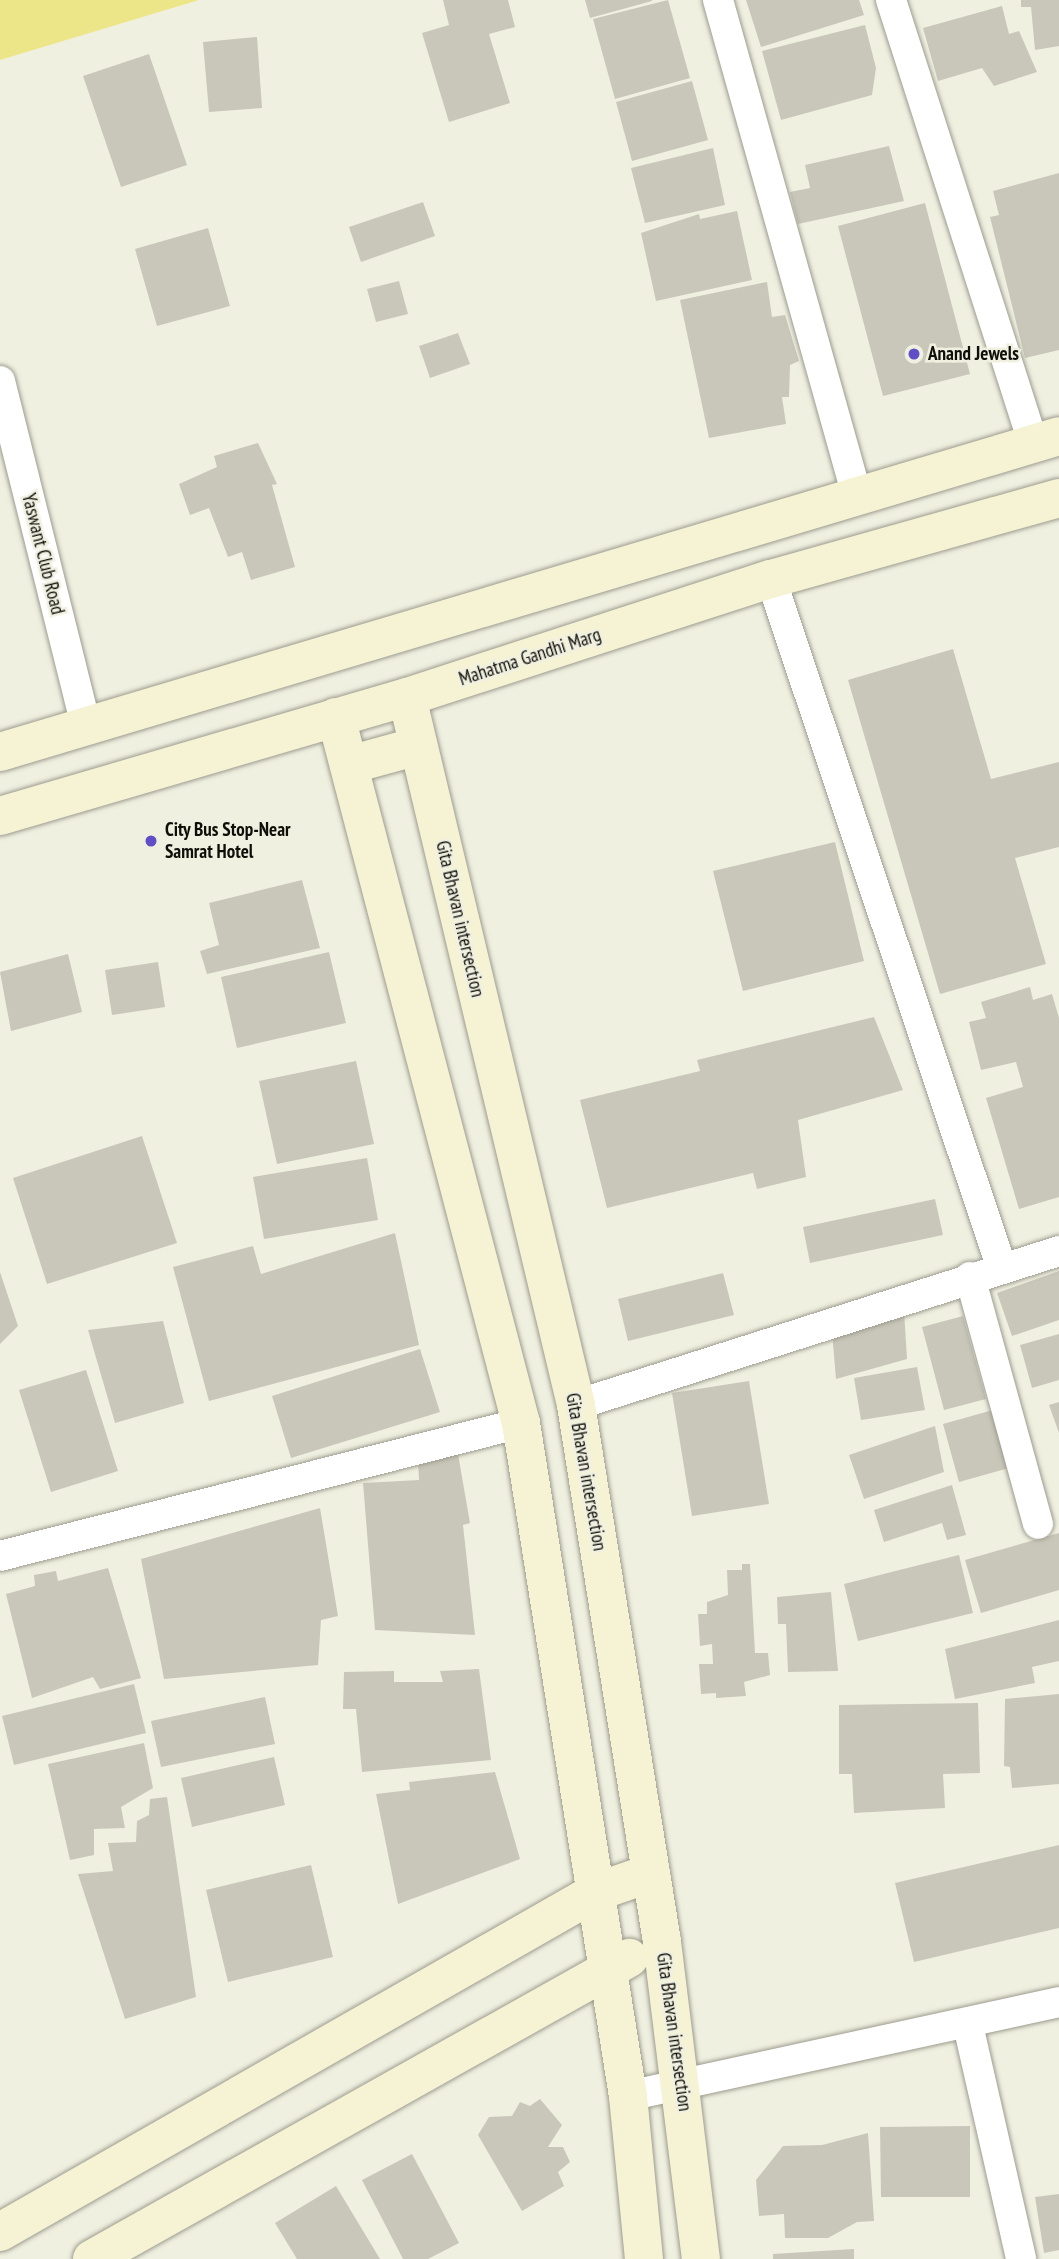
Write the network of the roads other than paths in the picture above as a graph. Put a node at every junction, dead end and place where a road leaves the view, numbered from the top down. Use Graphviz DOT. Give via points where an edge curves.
graph roads {
  1 [pos="718,0"];
  2 [pos="891,0"];
  3 [pos="0,381"];
  4 [pos="1046,440"];
  5 [pos="857,496"];
  6 [pos="1059,498"];
  7 [pos="771,579"];
  8 [pos="407,697"];
  9 [pos="335,717"];
  10 [pos="86,727"];
  11 [pos="418,746"];
  12 [pos="0,752"];
  13 [pos="349,765"];
  14 [pos="0,816"];
  15 [pos="1059,1251"];
  16 [pos="1001,1266"];
  17 [pos="970,1277"];
  18 [pos="576,1405"];
  19 [pos="521,1423"];
  20 [pos="1038,1524"];
  21 [pos="0,1556"];
  22 [pos="651,1873"];
  23 [pos="596,1892"];
  24 [pos="662,1942"];
  25 [pos="609,1968"];
  26 [pos="1059,2001"];
  27 [pos="968,2025"];
  28 [pos="682,2086"];
  29 [pos="628,2096"];
  30 [pos="0,2232"];
  31 [pos="92,2259"];
  32 [pos="644,2259"];
  33 [pos="701,2259"];
  34 [pos="1021,2259"];
  1 -- 5 [label="street" via="805,297"];
  2 -- 4 [label="street"];
  3 -- 10 [label="street, Yaswant Club Road"];
  4 -- 5 [label="street"];
  5 -- 10 [label="street"];
  6 -- 7 [label="street, Mahatma Gandhi Marg"];
  7 -- 8 [label="street, Mahatma Gandhi Marg"];
  7 -- 16 [label="street"];
  8 -- 9 [label="street, Mahatma Gandhi Marg"];
  8 -- 11 [label="street, Gita Bhavan intersection"];
  9 -- 13 [label="street"];
  9 -- 14 [label="street, Mahatma Gandhi Marg"];
  10 -- 12 [label="street"];
  11 -- 13 [label="street"];
  11 -- 18 [label="street, Gita Bhavan intersection"];
  13 -- 19 [label="street"];
  15 -- 16 [label="street"];
  16 -- 17 [label="street"];
  17 -- 18 [label="street"];
  17 -- 20 [label="street"];
  18 -- 22 [label="street, Gita Bhavan intersection"];
  19 -- 21 [label="street"];
  19 -- 23 [label="street"];
  22 -- 23 [label="street"];
  22 -- 24 [label="street, Gita Bhavan intersection"];
  23 -- 25 [label="street"];
  23 -- 30 [label="street"];
  24 -- 25 [label="street"];
  24 -- 28 [label="street, Gita Bhavan intersection"];
  25 -- 29 [label="street"];
  25 -- 31 [label="street"];
  26 -- 27 [label="street"];
  27 -- 28 [label="street"];
  27 -- 34 [label="street"];
  28 -- 29 [label="street"];
  28 -- 33 [label="street, Gita Bhavan intersection"];
  29 -- 32 [label="street"];
}
